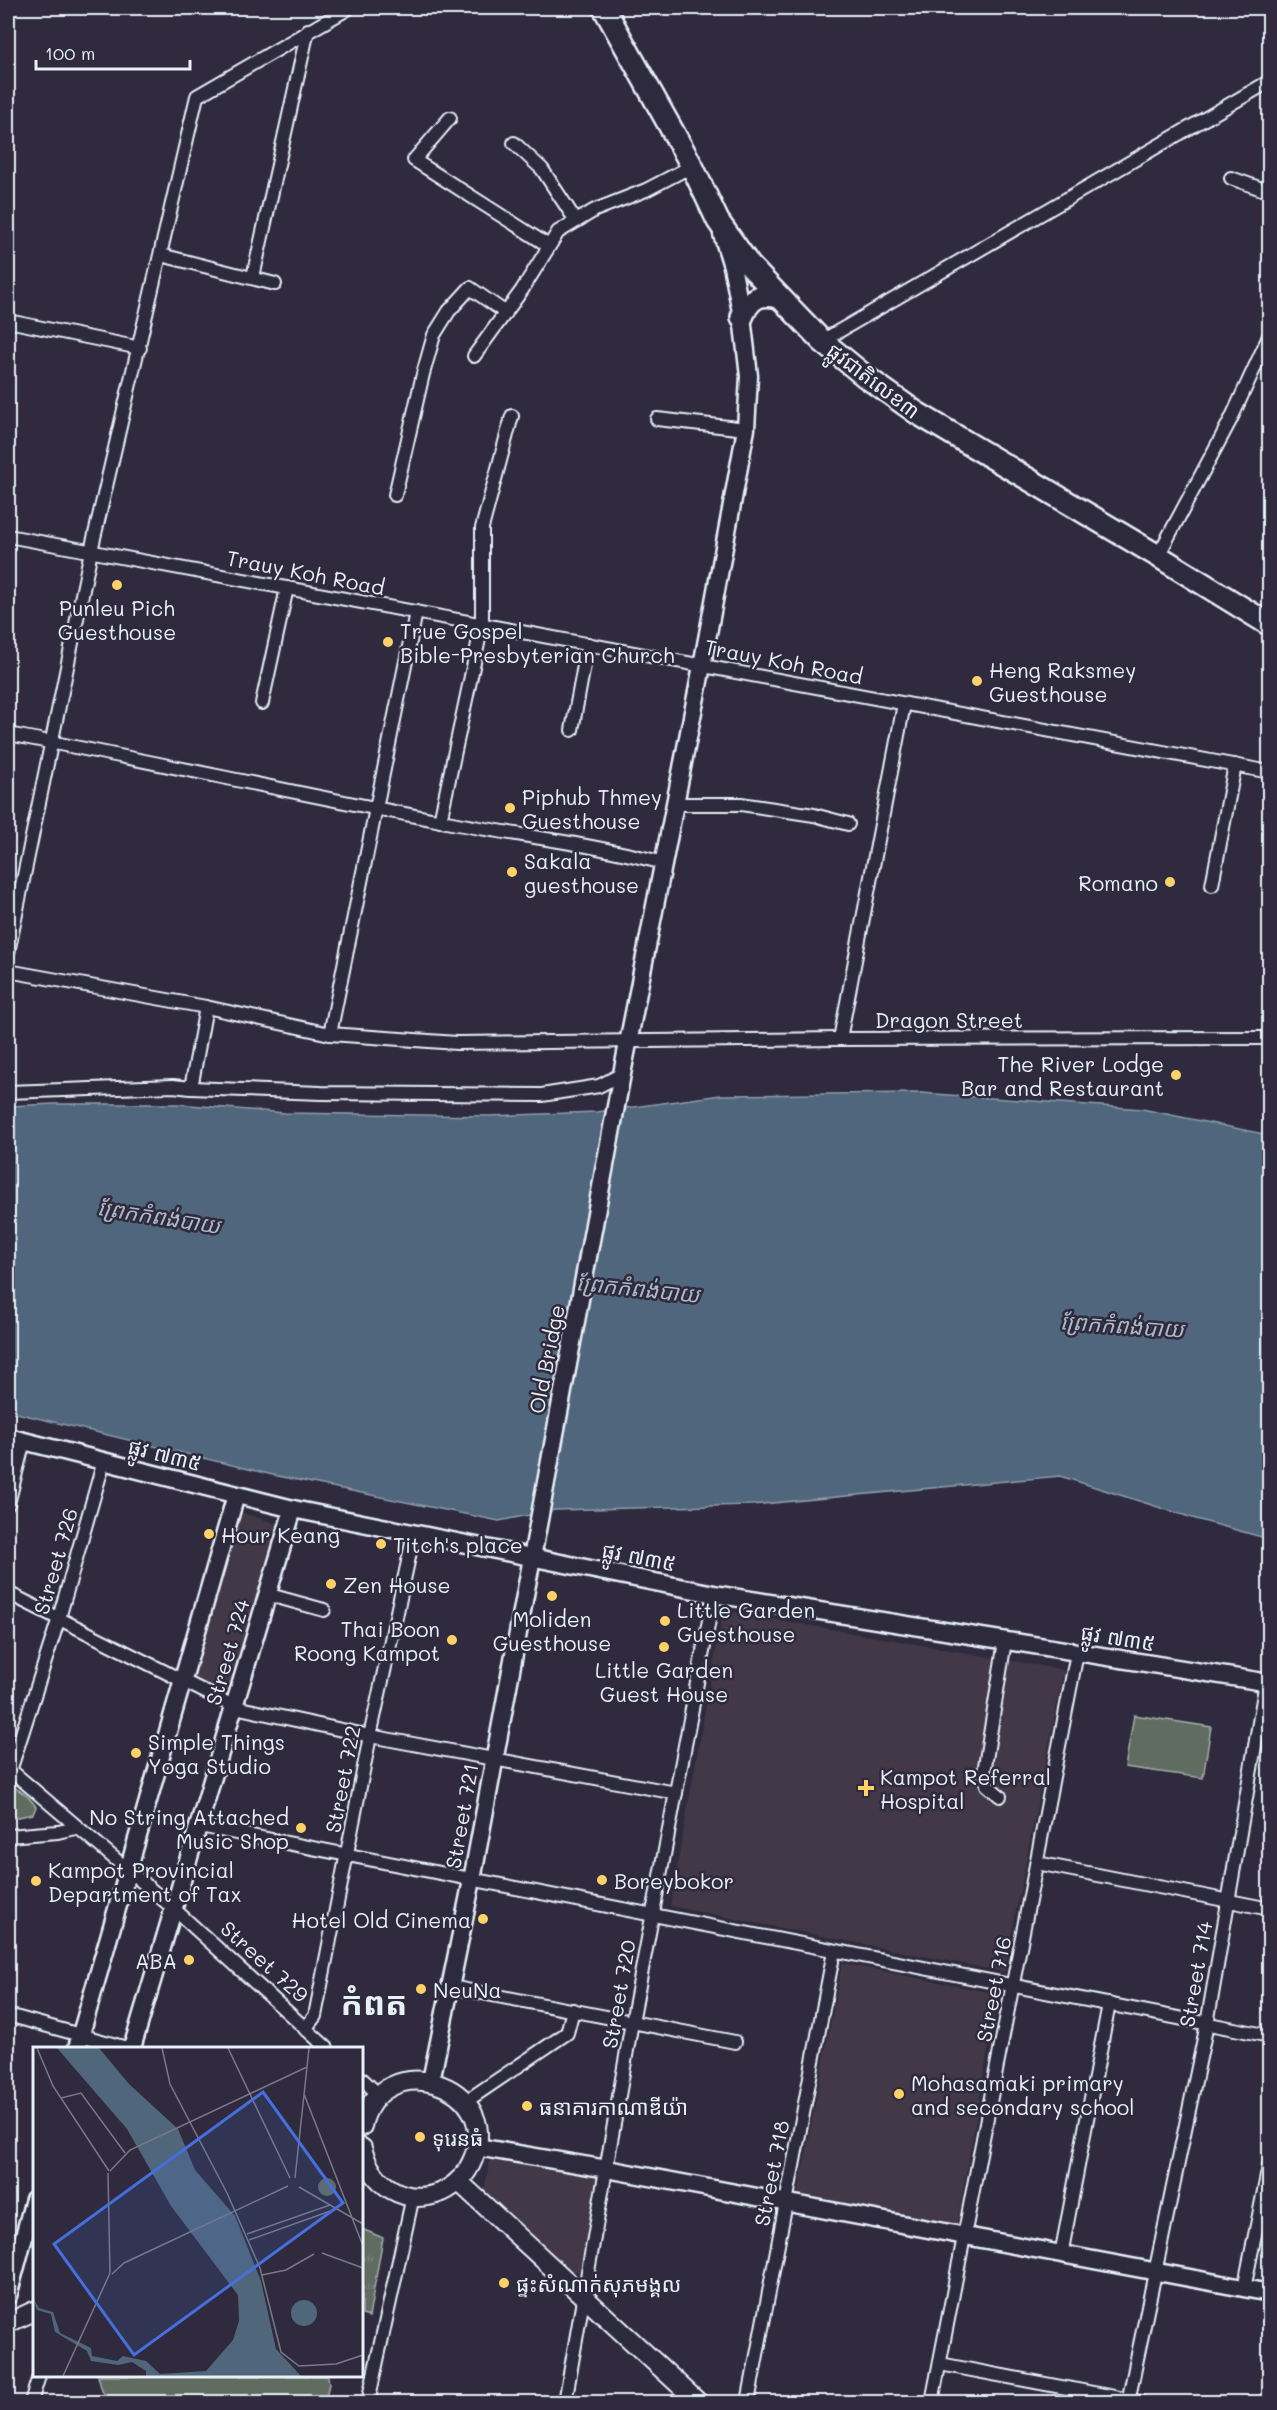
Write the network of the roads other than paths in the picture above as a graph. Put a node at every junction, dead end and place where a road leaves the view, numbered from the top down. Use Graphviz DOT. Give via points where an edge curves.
graph roads {
  1 [pos="349,8"];
  2 [pos="605,8"];
  3 [pos="308,30"];
  4 [pos="1269,81"];
  5 [pos="450,118"];
  6 [pos="514,143"];
  7 [pos="692,166"];
  8 [pos="1231,178"];
  9 [pos="1269,192"];
  10 [pos="576,221"];
  11 [pos="718,221"];
  12 [pos="549,246"];
  13 [pos="161,255"];
  14 [pos="253,278"];
  15 [pos="275,284"];
  16 [pos="778,297"];
  17 [pos="506,313"];
  18 [pos="742,317"];
  19 [pos="8,321"];
  20 [pos="1269,334"];
  21 [pos="822,341"];
  22 [pos="140,348"];
  23 [pos="474,356"];
  24 [pos="512,416"];
  25 [pos="657,419"];
  26 [pos="746,429"];
  27 [pos="395,495"];
  28 [pos="8,536"];
  29 [pos="91,551"];
  30 [pos="1158,556"];
  31 [pos="287,588"];
  32 [pos="416,612"];
  33 [pos="482,625"];
  34 [pos="1269,626"];
  35 [pos="588,645"];
  36 [pos="702,666"];
  37 [pos="262,703"];
  38 [pos="904,704"];
  39 [pos="572,730"];
  40 [pos="8,734"];
  41 [pos="51,742"];
  42 [pos="1235,765"];
  43 [pos="1269,772"];
  44 [pos="675,804"];
  45 [pos="375,808"];
  46 [pos="440,821"];
  47 [pos="848,825"];
  48 [pos="664,863"];
  49 [pos="1212,885"];
  50 [pos="8,953"];
  51 [pos="8,971"];
  52 [pos="206,1007"];
  53 [pos="330,1034"];
  54 [pos="1269,1038"];
  55 [pos="840,1039"];
  56 [pos="629,1041"];
  57 [pos="622,1078"];
  58 [pos="191,1088"];
  59 [pos="8,1092"];
  60 [pos="16,1439"];
  61 [pos="104,1461"];
  62 [pos="236,1495"];
  63 [pos="8,1504"];
  64 [pos="293,1509"];
  65 [pos="414,1533"];
  66 [pos="533,1558"];
  67 [pos="8,1593"];
  68 [pos="266,1594"];
  69 [pos="714,1594"];
  70 [pos="324,1610"];
  71 [pos="59,1618"];
  72 [pos="1005,1641"];
  73 [pos="1077,1653"];
  74 [pos="182,1682"];
  75 [pos="1268,1682"];
  76 [pos="235,1707"];
  77 [pos="370,1736"];
  78 [pos="494,1759"];
  79 [pos="8,1770"];
  80 [pos="676,1793"];
  81 [pos="1000,1796"];
  82 [pos="200,1826"];
  83 [pos="76,1828"];
  84 [pos="8,1836"];
  85 [pos="347,1855"];
  86 [pos="1037,1863"];
  87 [pos="128,1871"];
  88 [pos="472,1880"];
  89 [pos="1227,1901"];
  90 [pos="174,1909"];
  91 [pos="1269,1909"];
  92 [pos="653,1914"];
  93 [pos="834,1951"];
  94 [pos="1013,1986"];
  95 [pos="451,1987"];
  96 [pos="1109,2004"];
  97 [pos="573,2010"];
  98 [pos="8,2015"];
  99 [pos="632,2022"];
  100 [pos="1207,2024"];
  101 [pos="305,2029"];
  102 [pos="1269,2036"];
  103 [pos="79,2042"];
  104 [pos="735,2042"];
  105 [pos="113,2047"];
  106 [pos="133,2047"];
  107 [pos="325,2047"];
  108 [pos="363,2080"];
  109 [pos="431,2081"];
  110 [pos="379,2095"];
  111 [pos="465,2102"];
  112 [pos="363,2122"];
  113 [pos="477,2147"];
  114 [pos="363,2159"];
  115 [pos="1269,2161"];
  116 [pos="607,2169"];
  117 [pos="458,2181"];
  118 [pos="413,2196"];
  119 [pos="786,2202"];
  120 [pos="33,2203"];
  121 [pos="965,2237"];
  122 [pos="1061,2255"];
  123 [pos="1155,2272"];
  124 [pos="1244,2289"];
  125 [pos="1269,2293"];
  126 [pos="8,2296"];
  127 [pos="584,2297"];
  128 [pos="33,2311"];
  129 [pos="8,2323"];
  130 [pos="940,2364"];
  131 [pos="39,2377"];
  132 [pos="1132,2402"];
  133 [pos="31,2403"];
  134 [pos="368,2403"];
  135 [pos="565,2403"];
  136 [pos="698,2403"];
  137 [pos="748,2403"];
  138 [pos="932,2403"];
  1 -- 3 [label="street"];
  2 -- 7 [label="highway, ផ្លូវជាតិលេខ៣"];
  3 -- 13 [label="street" via="197,96"];
  3 -- 14 [label="street"];
  4 -- 21 [label="street"];
  5 -- 12 [label="street" via="414,160"];
  6 -- 10 [label="street" via="542,169"];
  7 -- 10 [label="street"];
  7 -- 11 [label="highway, ផ្លូវជាតិលេខ៣"];
  8 -- 9 [label="street"];
  10 -- 12 [label="street" via="558,232"];
  11 -- 16 [label="highway, ផ្លូវជាតិលេខ៣"];
  11 -- 18 [label="street, Old Bridge"];
  12 -- 17 [label="street"];
  13 -- 14 [label="street"];
  13 -- 22 [label="street"];
  14 -- 15 [label="street"];
  16 -- 18 [label="highway" via="766,294 755,298 747,304"];
  16 -- 21 [label="highway, ផ្លូវជាតិលេខ៣"];
  17 -- 23 [label="street"];
  17 -- 27 [label="street" via="470,288 434,335"];
  18 -- 26 [label="street, Old Bridge" via="749,376"];
  19 -- 22 [label="street"];
  20 -- 30 [label="street" via="1231,419"];
  21 -- 30 [label="highway, ផ្លូវជាតិលេខ៣" via="917,413"];
  22 -- 29 [label="street"];
  24 -- 33 [label="street" via="482,528"];
  25 -- 26 [label="street"];
  26 -- 36 [label="street, Old Bridge"];
  28 -- 29 [label="street, Trauy Koh Road"];
  29 -- 31 [label="street, Trauy Koh Road"];
  29 -- 41 [label="street"];
  30 -- 34 [label="highway, ផ្លូវជាតិលេខ៣"];
  31 -- 32 [label="street, Trauy Koh Road"];
  31 -- 37 [label="street"];
  32 -- 33 [label="street, Trauy Koh Road"];
  32 -- 45 [label="street"];
  33 -- 35 [label="street, Trauy Koh Road"];
  33 -- 46 [label="street"];
  35 -- 36 [label="street, Trauy Koh Road"];
  35 -- 39 [label="street"];
  36 -- 38 [label="street, Trauy Koh Road"];
  36 -- 44 [label="street, Old Bridge"];
  38 -- 42 [label="street, Trauy Koh Road"];
  38 -- 55 [label="street"];
  40 -- 41 [label="street"];
  41 -- 45 [label="street"];
  41 -- 50 [label="street"];
  42 -- 43 [label="street, Trauy Koh Road"];
  42 -- 49 [label="street"];
  44 -- 47 [label="street" via="741,804 814,815"];
  44 -- 48 [label="street, Old Bridge"];
  45 -- 46 [label="street"];
  45 -- 53 [label="street"];
  46 -- 48 [label="street" via="573,842"];
  48 -- 56 [label="street, Old Bridge"];
  51 -- 52 [label="street, Dragon Street"];
  52 -- 53 [label="street, Dragon Street"];
  52 -- 58 [label="street"];
  53 -- 56 [label="street, Dragon Street" via="457,1043"];
  54 -- 55 [label="street, Dragon Street"];
  55 -- 56 [label="street, Dragon Street"];
  56 -- 57 [label="street, Old Bridge"];
  57 -- 58 [label="street" via="599,1086 542,1095 321,1094"];
  57 -- 66 [label="street, Old Bridge"];
  58 -- 59 [label="street"];
  60 -- 61 [label="street, ផ្លូវ ៧៣៥"];
  60 -- 63 [label="street"];
  61 -- 62 [label="street, ផ្លូវ ៧៣៥"];
  61 -- 71 [label="street, Street 726"];
  62 -- 64 [label="street, ផ្លូវ ៧៣៥"];
  62 -- 74 [label="street"];
  64 -- 65 [label="street, ផ្លូវ ៧៣៥"];
  64 -- 68 [label="street, Street 724"];
  65 -- 66 [label="street, ផ្លូវ ៧៣៥"];
  65 -- 77 [label="street, Street 722"];
  66 -- 69 [label="street, ផ្លូវ ៧៣៥"];
  66 -- 78 [label="street, Street 721"];
  67 -- 71 [label="street"];
  68 -- 70 [label="street"];
  68 -- 76 [label="street, Street 724"];
  69 -- 72 [label="street, ផ្លូវ ៧៣៥"];
  69 -- 80 [label="street, Street 720"];
  71 -- 74 [label="street"];
  71 -- 79 [label="street, Street 726"];
  72 -- 73 [label="street, ផ្លូវ ៧៣៥"];
  72 -- 81 [label="street" via="984,1772 987,1785"];
  73 -- 75 [label="street, ផ្លូវ ៧៣៥"];
  73 -- 86 [label="street, Street 716"];
  74 -- 76 [label="street"];
  74 -- 87 [label="street"];
  75 -- 89 [label="street, Street 714"];
  76 -- 77 [label="street"];
  76 -- 82 [label="street, Street 724"];
  77 -- 78 [label="street"];
  77 -- 85 [label="street, Street 722"];
  78 -- 80 [label="street"];
  78 -- 88 [label="street, Street 721"];
  79 -- 83 [label="street, Street 729"];
  80 -- 92 [label="street, Street 720"];
  82 -- 85 [label="street"];
  82 -- 90 [label="street, Street 724"];
  83 -- 84 [label="street"];
  83 -- 87 [label="street, Street 729"];
  85 -- 88 [label="street"];
  85 -- 101 [label="street, Street 722" via="315,2016"];
  86 -- 89 [label="street"];
  86 -- 94 [label="street, Street 716"];
  87 -- 90 [label="street, Street 729"];
  87 -- 103 [label="street"];
  88 -- 92 [label="street"];
  88 -- 95 [label="street, Street 721"];
  89 -- 91 [label="street"];
  89 -- 100 [label="street, Street 714"];
  90 -- 101 [label="street, Street 729"];
  90 -- 106 [label="street, Street 724"];
  92 -- 93 [label="street"];
  92 -- 99 [label="street, Street 720"];
  93 -- 94 [label="street"];
  93 -- 119 [label="street, Street 718"];
  94 -- 96 [label="street"];
  94 -- 121 [label="street, Street 716"];
  95 -- 97 [label="street"];
  95 -- 109 [label="street, Street 721"];
  96 -- 100 [label="street"];
  96 -- 122 [label="street"];
  97 -- 99 [label="street"];
  97 -- 111 [label="street" via="567,2033"];
  98 -- 103 [label="street"];
  99 -- 104 [label="street"];
  99 -- 116 [label="street, Street 720"];
  100 -- 102 [label="street"];
  100 -- 123 [label="street, Street 714"];
  101 -- 107 [label="street, Street 729"];
  103 -- 105 [label="street"];
  108 -- 110 [label="street"];
  109 -- 110 [label="main road" via="398,2083"];
  109 -- 111 [label="main road" via="452,2089"];
  110 -- 112 [label="main road"];
  111 -- 113 [label="main road" via="474,2118"];
  113 -- 116 [label="street"];
  113 -- 117 [label="main road" via="470,2166"];
  114 -- 118 [label="main road" via="383,2185"];
  115 -- 124 [label="street"];
  116 -- 119 [label="street"];
  116 -- 127 [label="street, Street 720"];
  117 -- 118 [label="main road" via="437,2194"];
  117 -- 127 [label="main road"];
  118 -- 134 [label="street"];
  119 -- 121 [label="street"];
  119 -- 137 [label="street, Street 718"];
  120 -- 126 [label="street"];
  121 -- 122 [label="street"];
  121 -- 130 [label="street, Street 716"];
  122 -- 123 [label="street"];
  123 -- 124 [label="street"];
  123 -- 132 [label="street, Street 714"];
  124 -- 125 [label="street"];
  127 -- 135 [label="street, Street 720"];
  127 -- 136 [label="main road"];
  128 -- 129 [label="main road"];
  130 -- 132 [label="street"];
  130 -- 138 [label="street, Street 716"];
  131 -- 133 [label="street"];
}
